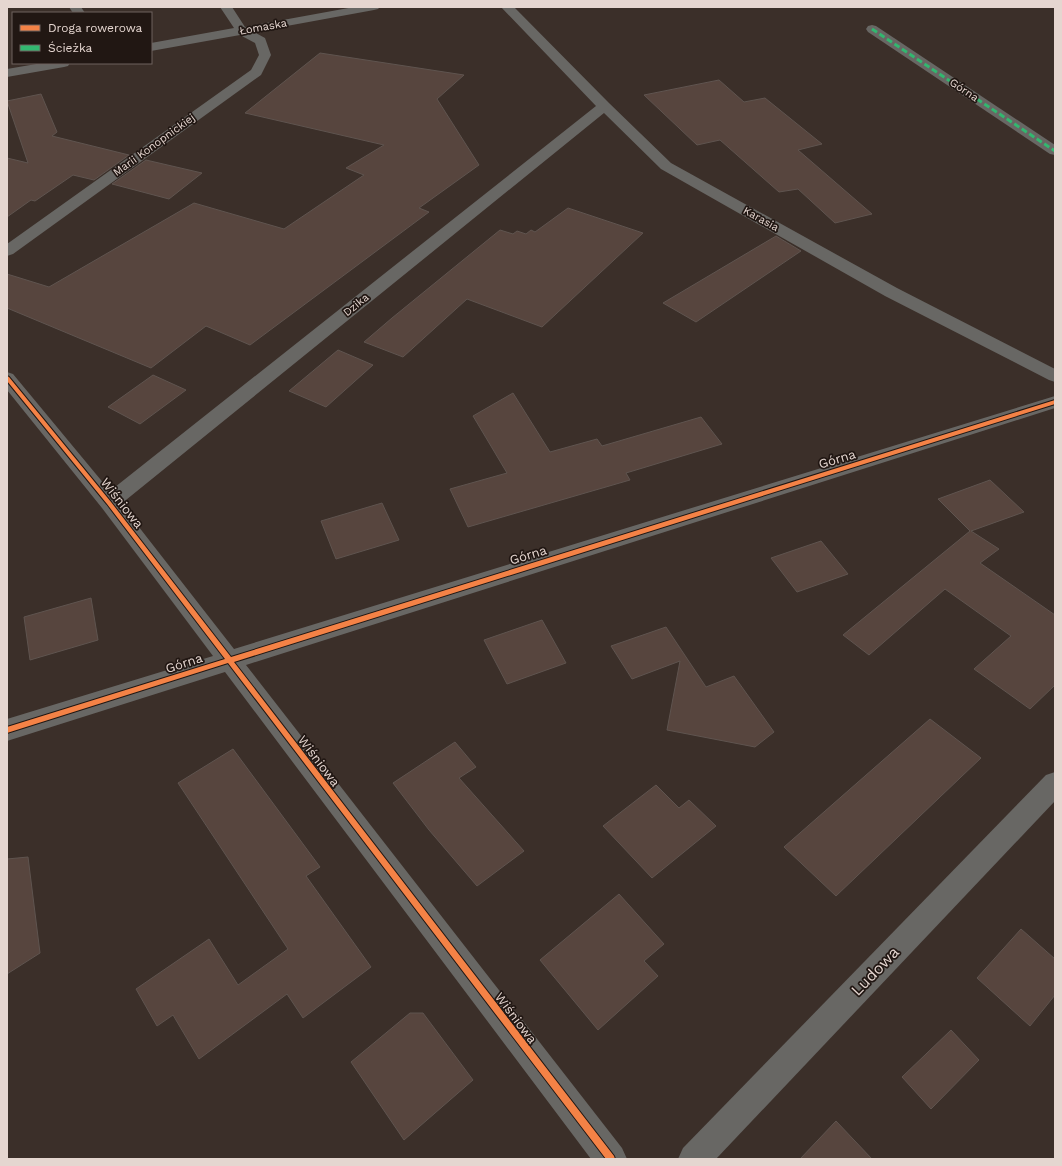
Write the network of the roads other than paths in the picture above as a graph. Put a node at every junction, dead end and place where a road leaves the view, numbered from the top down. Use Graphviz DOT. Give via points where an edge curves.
graph roads {
  1 [pos="226,7"];
  2 [pos="374,7"];
  3 [pos="506,7"];
  4 [pos="872,29"];
  5 [pos="242,31"];
  6 [pos="152,47"];
  7 [pos="58,64"];
  8 [pos="7,73"];
  9 [pos="604,106"];
  10 [pos="1055,151"];
  11 [pos="7,251"];
  12 [pos="1055,376"];
  13 [pos="7,378"];
  14 [pos="1055,402"];
  15 [pos="109,503"];
  16 [pos="228,660"];
  17 [pos="7,730"];
  18 [pos="1055,783"];
  19 [pos="610,1159"];
  20 [pos="694,1159"];
  1 -- 5 [label="street"];
  2 -- 5 [label="street, Łomaska"];
  3 -- 9 [label="street, Karasia"];
  4 -- 10 [label="street, Górna"];
  5 -- 6 [label="street, Łomaska"];
  5 -- 11 [label="street, Marii Konopnickiej" via="261,41 264,55 256,72"];
  7 -- 8 [label="street"];
  9 -- 12 [label="street, Karasia" via="666,166 891,292"];
  9 -- 15 [label="street, Dzika"];
  13 -- 15 [label="street, Wiśniowa"];
  14 -- 16 [label="street, Górna"];
  15 -- 16 [label="street, Wiśniowa"];
  16 -- 17 [label="street, Górna"];
  16 -- 19 [label="street, Wiśniowa"];
  18 -- 20 [label="street, Ludowa"];
}
